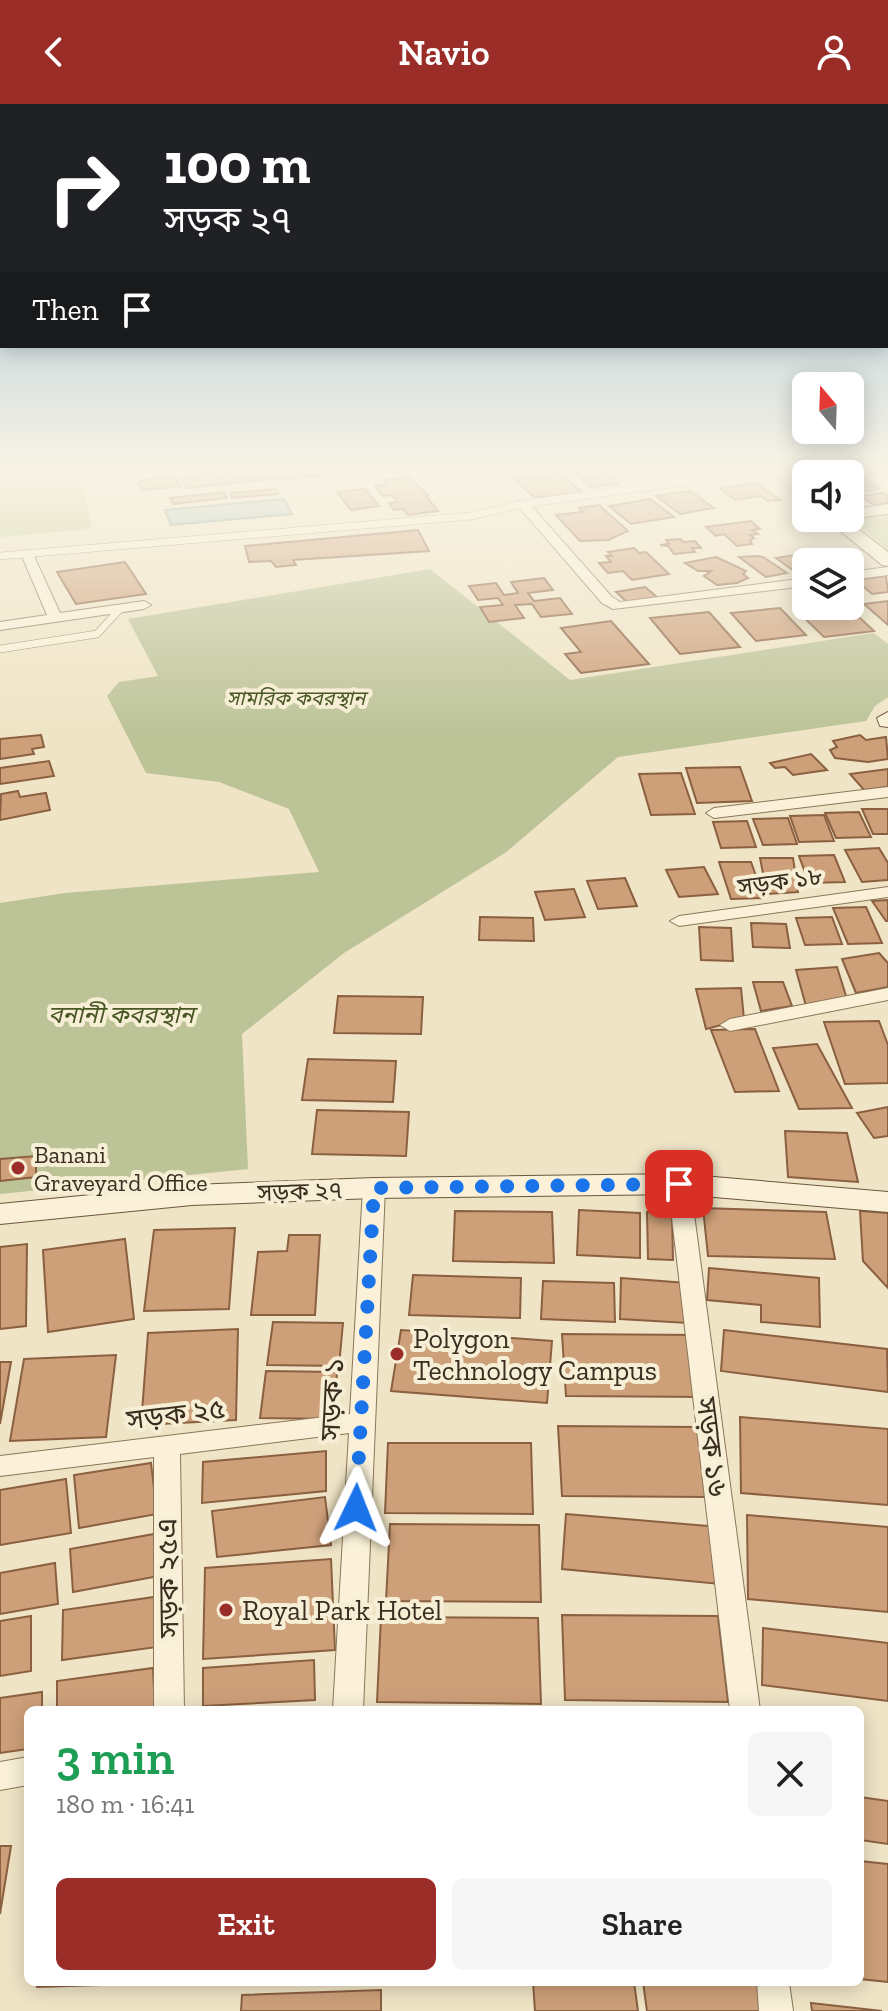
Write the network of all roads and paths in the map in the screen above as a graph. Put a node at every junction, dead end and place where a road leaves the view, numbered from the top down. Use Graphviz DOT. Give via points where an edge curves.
graph roads {
  1 [pos="28,557"];
  2 [pos="569,557"];
  3 [pos="888,571"];
  4 [pos="864,574"];
  5 [pos="792,584"];
  6 [pos="144,605"];
  7 [pos="120,609"];
  8 [pos="55,618"];
  9 [pos="0,626"];
  10 [pos="0,649"];
  11 [pos="888,792"];
  12 [pos="714,813"];
  13 [pos="888,892"];
  14 [pos="679,921"];
  15 [pos="888,994"];
  16 [pos="730,1025"];
  17 [pos="679,1184"];
  18 [pos="374,1188"];
  19 [pos="888,1202"];
  20 [pos="0,1214"];
  21 [pos="360,1422"];
  22 [pos="167,1445"];
  23 [pos="0,1466"];
  24 [pos="169,1706"];
  25 [pos="348,1706"];
  26 [pos="744,1706"];
  27 [pos="24,1772"];
  28 [pos="0,1776"];
  29 [pos="773,1986"];
  30 [pos="776,2011"];
  1 -- 8 [label="street"];
  2 -- 5 [label="street" via="618,606"];
  3 -- 4 [label="street"];
  6 -- 7 [label="street"];
  7 -- 8 [label="street"];
  7 -- 10 [label="lane" via="97,634"];
  8 -- 9 [label="street"];
  11 -- 12 [label="street"];
  13 -- 14 [label="street, সড়ক ১৮"];
  15 -- 16 [label="street"];
  17 -- 18 [label="street, সড়ক ২৭"];
  17 -- 19 [label="street, সড়ক ২৭"];
  17 -- 26 [label="street, সড়ক ১৬"];
  18 -- 20 [label="street, সড়ক ২৭" via="192,1195"];
  18 -- 21 [label="street, সড়ক ১"];
  21 -- 22 [label="street, সড়ক ২৫"];
  21 -- 25 [label="street, সড়ক ১"];
  22 -- 23 [label="street, সড়ক ২৫"];
  22 -- 24 [label="street, সড়ক ২৫এ"];
  27 -- 28 [label="street"];
  29 -- 30 [label="street"];
}
